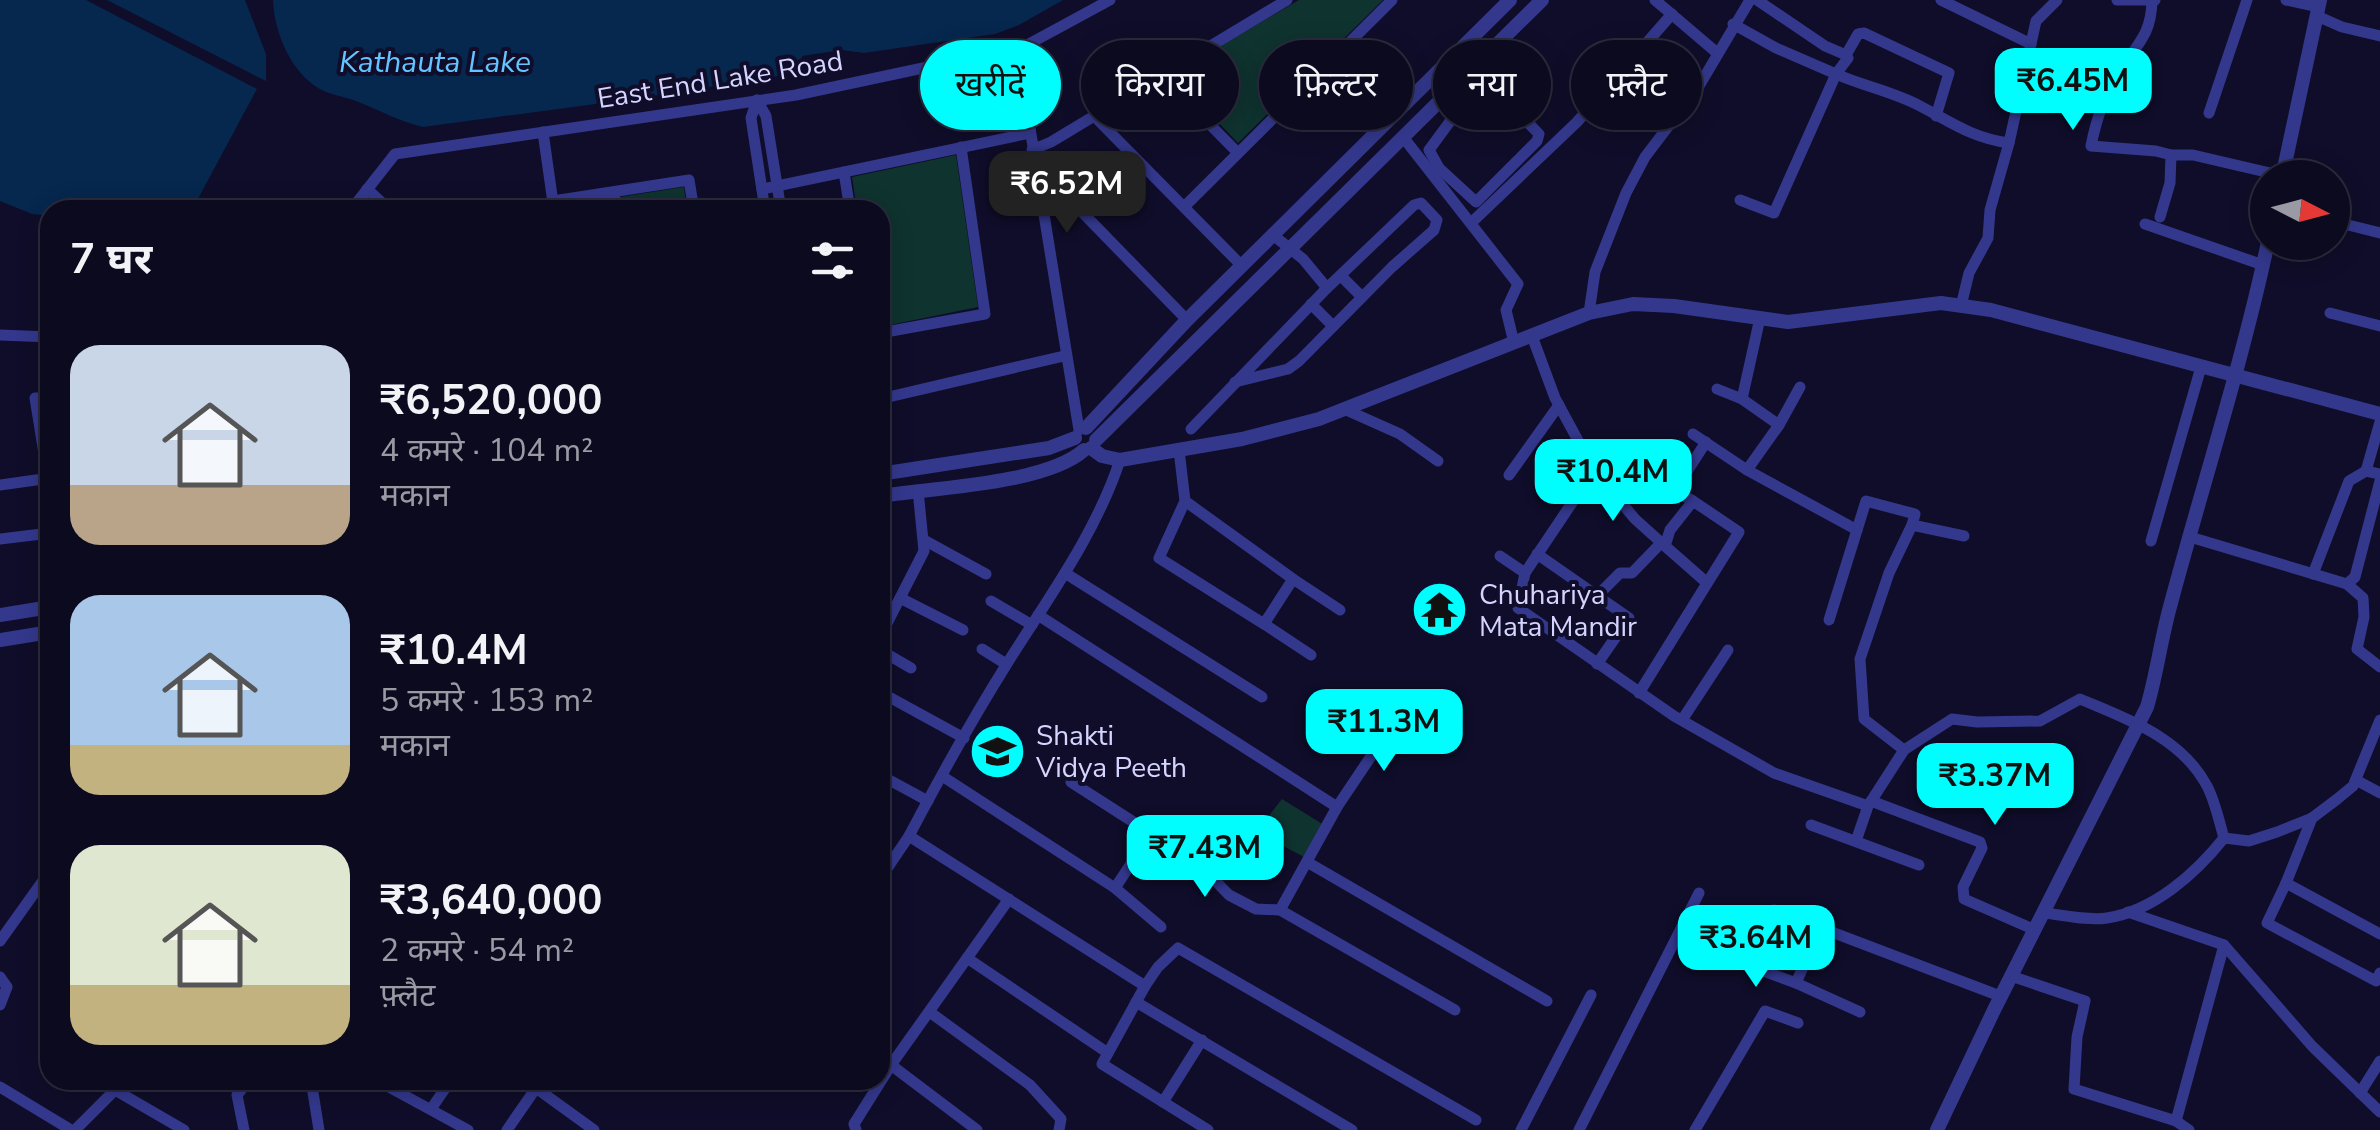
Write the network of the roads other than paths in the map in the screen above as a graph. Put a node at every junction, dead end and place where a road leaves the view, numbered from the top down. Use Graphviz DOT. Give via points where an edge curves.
graph roads {
  1 [pos="1110,0"];
  2 [pos="1287,0"];
  3 [pos="1392,0"];
  4 [pos="1510,0"];
  5 [pos="1542,0"];
  6 [pos="1655,0"];
  7 [pos="1754,0"];
  8 [pos="1942,0"];
  9 [pos="2058,0"];
  10 [pos="2117,0"];
  11 [pos="2153,0"];
  12 [pos="2247,0"];
  13 [pos="2286,0"];
  14 [pos="2319,8"];
  15 [pos="1672,14"];
  16 [pos="1733,24"];
  17 [pos="2380,36"];
  18 [pos="1036,40"];
  19 [pos="1220,40"];
  20 [pos="1502,40"];
  21 [pos="2031,44"];
  22 [pos="1716,52"];
  23 [pos="1846,56"];
  24 [pos="920,67"];
  25 [pos="1836,74"];
  26 [pos="757,100"];
  27 [pos="1433,108"];
  28 [pos="2209,113"];
  29 [pos="1454,116"];
  30 [pos="1936,116"];
  31 [pos="1081,124"];
  32 [pos="1030,130"];
  33 [pos="1108,130"];
  34 [pos="1215,130"];
  35 [pos="544,132"];
  36 [pos="1030,133"];
  37 [pos="1403,137"];
  38 [pos="2009,142"];
  39 [pos="961,148"];
  40 [pos="1032,150"];
  41 [pos="1238,153"];
  42 [pos="2171,155"];
  43 [pos="2286,160"];
  44 [pos="2250,169"];
  45 [pos="844,172"];
  46 [pos="1037,176"];
  47 [pos="777,186"];
  48 [pos="762,188"];
  49 [pos="367,189"];
  50 [pos="614,192"];
  51 [pos="359,200"];
  52 [pos="379,200"];
  53 [pos="553,200"];
  54 [pos="580,200"];
  55 [pos="615,200"];
  56 [pos="692,200"];
  57 [pos="764,200"];
  58 [pos="779,200"];
  59 [pos="848,200"];
  60 [pos="1740,200"];
  61 [pos="1184,207"];
  62 [pos="2160,217"];
  63 [pos="1471,223"];
  64 [pos="2144,224"];
  65 [pos="2350,226"];
  66 [pos="2380,233"];
  67 [pos="1273,235"];
  68 [pos="1294,253"];
  69 [pos="2264,260"];
  70 [pos="1242,266"];
  71 [pos="2263,266"];
  72 [pos="1341,276"];
  73 [pos="1327,288"];
  74 [pos="1362,297"];
  75 [pos="1312,304"];
  76 [pos="1961,306"];
  77 [pos="2330,313"];
  78 [pos="1589,314"];
  79 [pos="1760,318"];
  80 [pos="1188,320"];
  81 [pos="1333,326"];
  82 [pos="2380,326"];
  83 [pos="890,332"];
  84 [pos="0,335"];
  85 [pos="1532,336"];
  86 [pos="40,337"];
  87 [pos="1514,343"];
  88 [pos="1064,356"];
  89 [pos="2201,367"];
  90 [pos="2235,376"];
  91 [pos="1235,382"];
  92 [pos="1800,387"];
  93 [pos="1716,390"];
  94 [pos="890,397"];
  95 [pos="40,398"];
  96 [pos="1742,399"];
  97 [pos="1559,405"];
  98 [pos="1344,409"];
  99 [pos="2380,418"];
  100 [pos="1779,425"];
  101 [pos="40,427"];
  102 [pos="1191,428"];
  103 [pos="1693,434"];
  104 [pos="1085,439"];
  105 [pos="1706,442"];
  106 [pos="1179,450"];
  107 [pos="1120,460"];
  108 [pos="1438,461"];
  109 [pos="1594,470"];
  110 [pos="1747,470"];
  111 [pos="2366,471"];
  112 [pos="890,472"];
  113 [pos="1508,475"];
  114 [pos="2380,477"];
  115 [pos="40,479"];
  116 [pos="0,485"];
  117 [pos="918,490"];
  118 [pos="890,494"];
  119 [pos="1185,501"];
  120 [pos="1693,501"];
  121 [pos="1912,525"];
  122 [pos="1857,530"];
  123 [pos="40,534"];
  124 [pos="1964,536"];
  125 [pos="2190,536"];
  126 [pos="0,539"];
  127 [pos="924,540"];
  128 [pos="2150,541"];
  129 [pos="1663,544"];
  130 [pos="1537,554"];
  131 [pos="1500,556"];
  132 [pos="1525,572"];
  133 [pos="1065,573"];
  134 [pos="986,574"];
  135 [pos="2314,574"];
  136 [pos="1294,579"];
  137 [pos="1706,582"];
  138 [pos="2347,584"];
  139 [pos="1597,596"];
  140 [pos="900,598"];
  141 [pos="991,601"];
  142 [pos="40,608"];
  143 [pos="1340,610"];
  144 [pos="0,614"];
  145 [pos="890,618"];
  146 [pos="1035,620"];
  147 [pos="1829,620"];
  148 [pos="1264,624"];
  149 [pos="963,630"];
  150 [pos="40,634"];
  151 [pos="1,642"];
  152 [pos="982,649"];
  153 [pos="1728,650"];
  154 [pos="1311,655"];
  155 [pos="890,656"];
  156 [pos="1006,664"];
  157 [pos="1598,664"];
  158 [pos="2380,667"];
  159 [pos="911,668"];
  160 [pos="1639,693"];
  161 [pos="890,697"];
  162 [pos="1262,697"];
  163 [pos="1396,719"];
  164 [pos="1682,720"];
  165 [pos="2380,720"];
  166 [pos="2139,725"];
  167 [pos="964,738"];
  168 [pos="1904,750"];
  169 [pos="942,776"];
  170 [pos="890,780"];
  171 [pos="2356,780"];
  172 [pos="1071,782"];
  173 [pos="2380,793"];
  174 [pos="928,800"];
  175 [pos="1870,803"];
  176 [pos="1337,806"];
  177 [pos="2312,818"];
  178 [pos="1812,825"];
  179 [pos="1152,832"];
  180 [pos="909,836"];
  181 [pos="2224,838"];
  182 [pos="1856,840"];
  183 [pos="1307,862"];
  184 [pos="890,864"];
  185 [pos="1920,865"];
  186 [pos="2286,883"];
  187 [pos="1116,888"];
  188 [pos="40,893"];
  189 [pos="1699,894"];
  190 [pos="1008,899"];
  191 [pos="1280,910"];
  192 [pos="1774,910"];
  193 [pos="2044,912"];
  194 [pos="2128,912"];
  195 [pos="1161,928"];
  196 [pos="1820,928"];
  197 [pos="2035,930"];
  198 [pos="2380,934"];
  199 [pos="0,941"];
  200 [pos="2224,944"];
  201 [pos="967,958"];
  202 [pos="1731,959"];
  203 [pos="2380,973"];
  204 [pos="0,976"];
  205 [pos="2011,976"];
  206 [pos="1796,983"];
  207 [pos="1145,986"];
  208 [pos="1591,995"];
  209 [pos="2000,996"];
  210 [pos="1547,1001"];
  211 [pos="1136,1002"];
  212 [pos="0,1005"];
  213 [pos="1455,1010"];
  214 [pos="931,1012"];
  215 [pos="1860,1012"];
  216 [pos="1798,1024"];
  217 [pos="1202,1040"];
  218 [pos="1108,1053"];
  219 [pos="891,1065"];
  220 [pos="2378,1068"];
  221 [pos="0,1087"];
  222 [pos="242,1090"];
  223 [pos="312,1090"];
  224 [pos="403,1090"];
  225 [pos="444,1090"];
  226 [pos="535,1090"];
  227 [pos="539,1090"];
  228 [pos="875,1090"];
  229 [pos="2360,1093"];
  230 [pos="1163,1102"];
  231 [pos="430,1109"];
  232 [pos="2380,1112"];
  233 [pos="1476,1120"];
  234 [pos="2176,1121"];
  235 [pos="1700,1128"];
  236 [pos="73,1130"];
  237 [pos="184,1130"];
  238 [pos="244,1130"];
  239 [pos="320,1130"];
  240 [pos="468,1130"];
  241 [pos="506,1130"];
  242 [pos="594,1130"];
  243 [pos="856,1130"];
  244 [pos="976,1130"];
  245 [pos="1059,1130"];
  246 [pos="1208,1130"];
  247 [pos="1352,1130"];
  248 [pos="1521,1130"];
  249 [pos="1579,1130"];
  250 [pos="1936,1130"];
  251 [pos="2189,1130"];
  1 -- 18 [label="street, East End Lake Road"];
  2 -- 19 [label="street"];
  3 -- 41 [label="street"];
  4 -- 67 [label="street"];
  5 -- 20 [label="street"];
  6 -- 15 [label="street"];
  7 -- 16 [label="street"];
  7 -- 23 [label="street"];
  8 -- 21 [label="street"];
  9 -- 21 [label="street" via="2036,21"];
  10 -- 11 [label="street"];
  11 -- 42 [label="street" via="2142,41 2096,119 2092,146"];
  12 -- 28 [label="street"];
  13 -- 14 [label="street"];
  14 -- 17 [label="street" via="2342,27"];
  14 -- 43 [label="street"];
  15 -- 22 [label="street"];
  15 -- 63 [label="street" via="1577,122"];
  16 -- 22 [label="street"];
  16 -- 25 [label="street"];
  21 -- 38 [label="street"];
  22 -- 78 [label="street" via="1626,194 1595,272"];
  23 -- 25 [label="street"];
  23 -- 30 [label="street" via="1864,34 1949,73"];
  24 -- 26 [label="street, East End Lake Road"];
  25 -- 30 [label="street"];
  25 -- 60 [label="street" via="1774,213"];
  26 -- 35 [label="street, East End Lake Road"];
  26 -- 47 [label="street" via="766,116"];
  26 -- 48 [label="street" via="751,118"];
  27 -- 37 [label="street"];
  29 -- 29 [label="street" via="1429,150 1476,202 1539,134 1489,83"];
  30 -- 38 [label="street"];
  31 -- 40 [label="street"];
  32 -- 36 [label="street"];
  33 -- 61 [label="street"];
  34 -- 41 [label="street"];
  35 -- 49 [label="street, East End Lake Road" via="395,154"];
  35 -- 53 [label="street"];
  36 -- 39 [label="street"];
  36 -- 40 [label="street"];
  37 -- 63 [label="street"];
  37 -- 68 [label="street"];
  38 -- 76 [label="street" via="1988,238"];
  39 -- 45 [label="street"];
  39 -- 83 [label="street" via="985,314"];
  40 -- 46 [label="street"];
  41 -- 61 [label="street"];
  42 -- 44 [label="street"];
  42 -- 62 [label="street"];
  45 -- 47 [label="street"];
  45 -- 59 [label="street"];
  46 -- 80 [label="street" via="1046,175"];
  46 -- 88 [label="street"];
  47 -- 48 [label="street"];
  47 -- 58 [label="street"];
  48 -- 57 [label="street"];
  49 -- 51 [label="street, East End Lake Road"];
  49 -- 52 [label="street"];
  50 -- 54 [label="street"];
  50 -- 55 [label="street"];
  50 -- 56 [label="street" via="689,180"];
  61 -- 70 [label="street"];
  63 -- 87 [label="street" via="1518,284 1506,310"];
  64 -- 71 [label="street"];
  65 -- 66 [label="street"];
  67 -- 68 [label="street"];
  67 -- 70 [label="street"];
  68 -- 73 [label="street"];
  68 -- 104 [label="street"];
  69 -- 71 [label="street"];
  70 -- 80 [label="street"];
  71 -- 90 [label="street"];
  72 -- 73 [label="street"];
  72 -- 74 [label="street"];
  72 -- 74 [label="street" via="1422,203 1437,220 1434,230"];
  73 -- 75 [label="street"];
  74 -- 81 [label="street"];
  75 -- 81 [label="street"];
  75 -- 91 [label="street"];
  76 -- 79 [label="street" via="1788,322"];
  76 -- 89 [label="street"];
  77 -- 82 [label="street"];
  78 -- 79 [label="street" via="1633,304"];
  78 -- 85 [label="street"];
  79 -- 96 [label="street"];
  80 -- 104 [label="street"];
  81 -- 91 [label="street" via="1288,369"];
  84 -- 86 [label="street"];
  85 -- 87 [label="street"];
  85 -- 97 [label="street"];
  87 -- 98 [label="street"];
  88 -- 94 [label="street"];
  88 -- 104 [label="street"];
  89 -- 90 [label="street"];
  89 -- 128 [label="street"];
  90 -- 99 [label="street"];
  90 -- 125 [label="street"];
  91 -- 102 [label="street"];
  92 -- 100 [label="street"];
  93 -- 96 [label="street"];
  95 -- 101 [label="street"];
  96 -- 100 [label="street"];
  97 -- 109 [label="street"];
  97 -- 113 [label="street"];
  98 -- 106 [label="street"];
  98 -- 108 [label="street" via="1400,434"];
  99 -- 111 [label="street"];
  100 -- 110 [label="street"];
  103 -- 105 [label="street"];
  104 -- 107 [label="street" via="1102,456"];
  104 -- 112 [label="street"];
  104 -- 117 [label="street" via="1064,464 1032,474"];
  105 -- 110 [label="street"];
  105 -- 120 [label="street" via="1675,490"];
  106 -- 107 [label="street"];
  106 -- 119 [label="street"];
  107 -- 133 [label="street"];
  109 -- 129 [label="street"];
  109 -- 130 [label="street"];
  110 -- 122 [label="street"];
  111 -- 114 [label="street"];
  111 -- 135 [label="street" via="2349,480"];
  114 -- 138 [label="street" via="2355,577"];
  115 -- 116 [label="street"];
  117 -- 118 [label="street"];
  117 -- 127 [label="street"];
  119 -- 136 [label="street"];
  119 -- 148 [label="street" via="1159,558"];
  120 -- 129 [label="street"];
  120 -- 137 [label="street" via="1738,532"];
  121 -- 122 [label="street" via="1915,514 1866,501"];
  121 -- 124 [label="street"];
  121 -- 168 [label="street" via="1860,659 1864,719"];
  122 -- 147 [label="street"];
  123 -- 126 [label="street"];
  125 -- 135 [label="street"];
  125 -- 166 [label="street"];
  127 -- 134 [label="street"];
  127 -- 140 [label="street"];
  129 -- 137 [label="street"];
  129 -- 139 [label="street"];
  130 -- 132 [label="street"];
  130 -- 139 [label="street"];
  131 -- 132 [label="street"];
  132 -- 157 [label="street" via="1518,608"];
  133 -- 146 [label="street"];
  133 -- 162 [label="street"];
  135 -- 138 [label="street"];
  136 -- 143 [label="street"];
  136 -- 148 [label="street"];
  137 -- 160 [label="street"];
  138 -- 158 [label="street" via="2364,598 2357,649"];
  139 -- 157 [label="street" via="1629,618"];
  140 -- 145 [label="street"];
  140 -- 149 [label="street"];
  141 -- 146 [label="street"];
  142 -- 144 [label="street"];
  146 -- 156 [label="street"];
  146 -- 176 [label="street"];
  148 -- 154 [label="street"];
  150 -- 151 [label="street"];
  152 -- 156 [label="street"];
  153 -- 164 [label="street"];
  155 -- 159 [label="street"];
  156 -- 167 [label="street"];
  157 -- 160 [label="street"];
  160 -- 164 [label="street"];
  161 -- 167 [label="street"];
  163 -- 176 [label="street"];
  164 -- 175 [label="street" via="1774,773"];
  165 -- 171 [label="street"];
  166 -- 168 [label="street" via="2080,698 2040,720 1952,719"];
  166 -- 181 [label="street" via="2193,766"];
  166 -- 193 [label="street"];
  167 -- 169 [label="street"];
  168 -- 175 [label="street"];
  169 -- 174 [label="street"];
  169 -- 187 [label="street"];
  170 -- 174 [label="street"];
  171 -- 173 [label="street"];
  171 -- 177 [label="street"];
  172 -- 179 [label="street"];
  174 -- 180 [label="street"];
  175 -- 182 [label="street"];
  175 -- 197 [label="street" via="1980,842 1964,899"];
  176 -- 183 [label="street"];
  177 -- 181 [label="street" via="2249,841"];
  177 -- 186 [label="street"];
  178 -- 182 [label="street"];
  179 -- 187 [label="street"];
  179 -- 191 [label="street" via="1229,895 1256,909"];
  180 -- 184 [label="street"];
  180 -- 190 [label="street"];
  181 -- 194 [label="street" via="2171,889"];
  182 -- 185 [label="street"];
  183 -- 191 [label="street"];
  183 -- 210 [label="street"];
  186 -- 198 [label="street"];
  186 -- 203 [label="street" via="2267,923 2376,981"];
  187 -- 195 [label="street"];
  188 -- 199 [label="street"];
  189 -- 249 [label="street"];
  190 -- 201 [label="street"];
  190 -- 207 [label="street"];
  191 -- 213 [label="street"];
  192 -- 196 [label="street"];
  193 -- 194 [label="street" via="2105,919"];
  193 -- 197 [label="street"];
  194 -- 200 [label="street"];
  196 -- 206 [label="street"];
  196 -- 209 [label="street"];
  197 -- 205 [label="street"];
  200 -- 229 [label="street"];
  200 -- 234 [label="street"];
  201 -- 214 [label="street"];
  201 -- 218 [label="street"];
  202 -- 206 [label="street"];
  204 -- 212 [label="street" via="7,987"];
  205 -- 209 [label="street"];
  205 -- 234 [label="street" via="2085,1002 2074,1090"];
  206 -- 215 [label="street"];
  207 -- 211 [label="street"];
  207 -- 233 [label="street" via="1178,948"];
  208 -- 248 [label="street"];
  209 -- 250 [label="street"];
  211 -- 217 [label="street"];
  211 -- 218 [label="street"];
  214 -- 219 [label="street"];
  214 -- 245 [label="street" via="1030,1085 1060,1119"];
  216 -- 235 [label="street" via="1765,1011"];
  217 -- 230 [label="street"];
  217 -- 247 [label="street"];
  218 -- 230 [label="street" via="1102,1064"];
  219 -- 244 [label="street"];
  220 -- 229 [label="street"];
  221 -- 236 [label="street"];
  222 -- 238 [label="street"];
  223 -- 239 [label="street"];
  224 -- 231 [label="street"];
  225 -- 231 [label="street"];
  226 -- 241 [label="street"];
  227 -- 242 [label="street"];
  228 -- 243 [label="street"];
  229 -- 232 [label="street"];
  230 -- 246 [label="street"];
  231 -- 240 [label="street"];
  234 -- 251 [label="street"];
  236 -- 237 [label="street" via="114,1090"];
}
